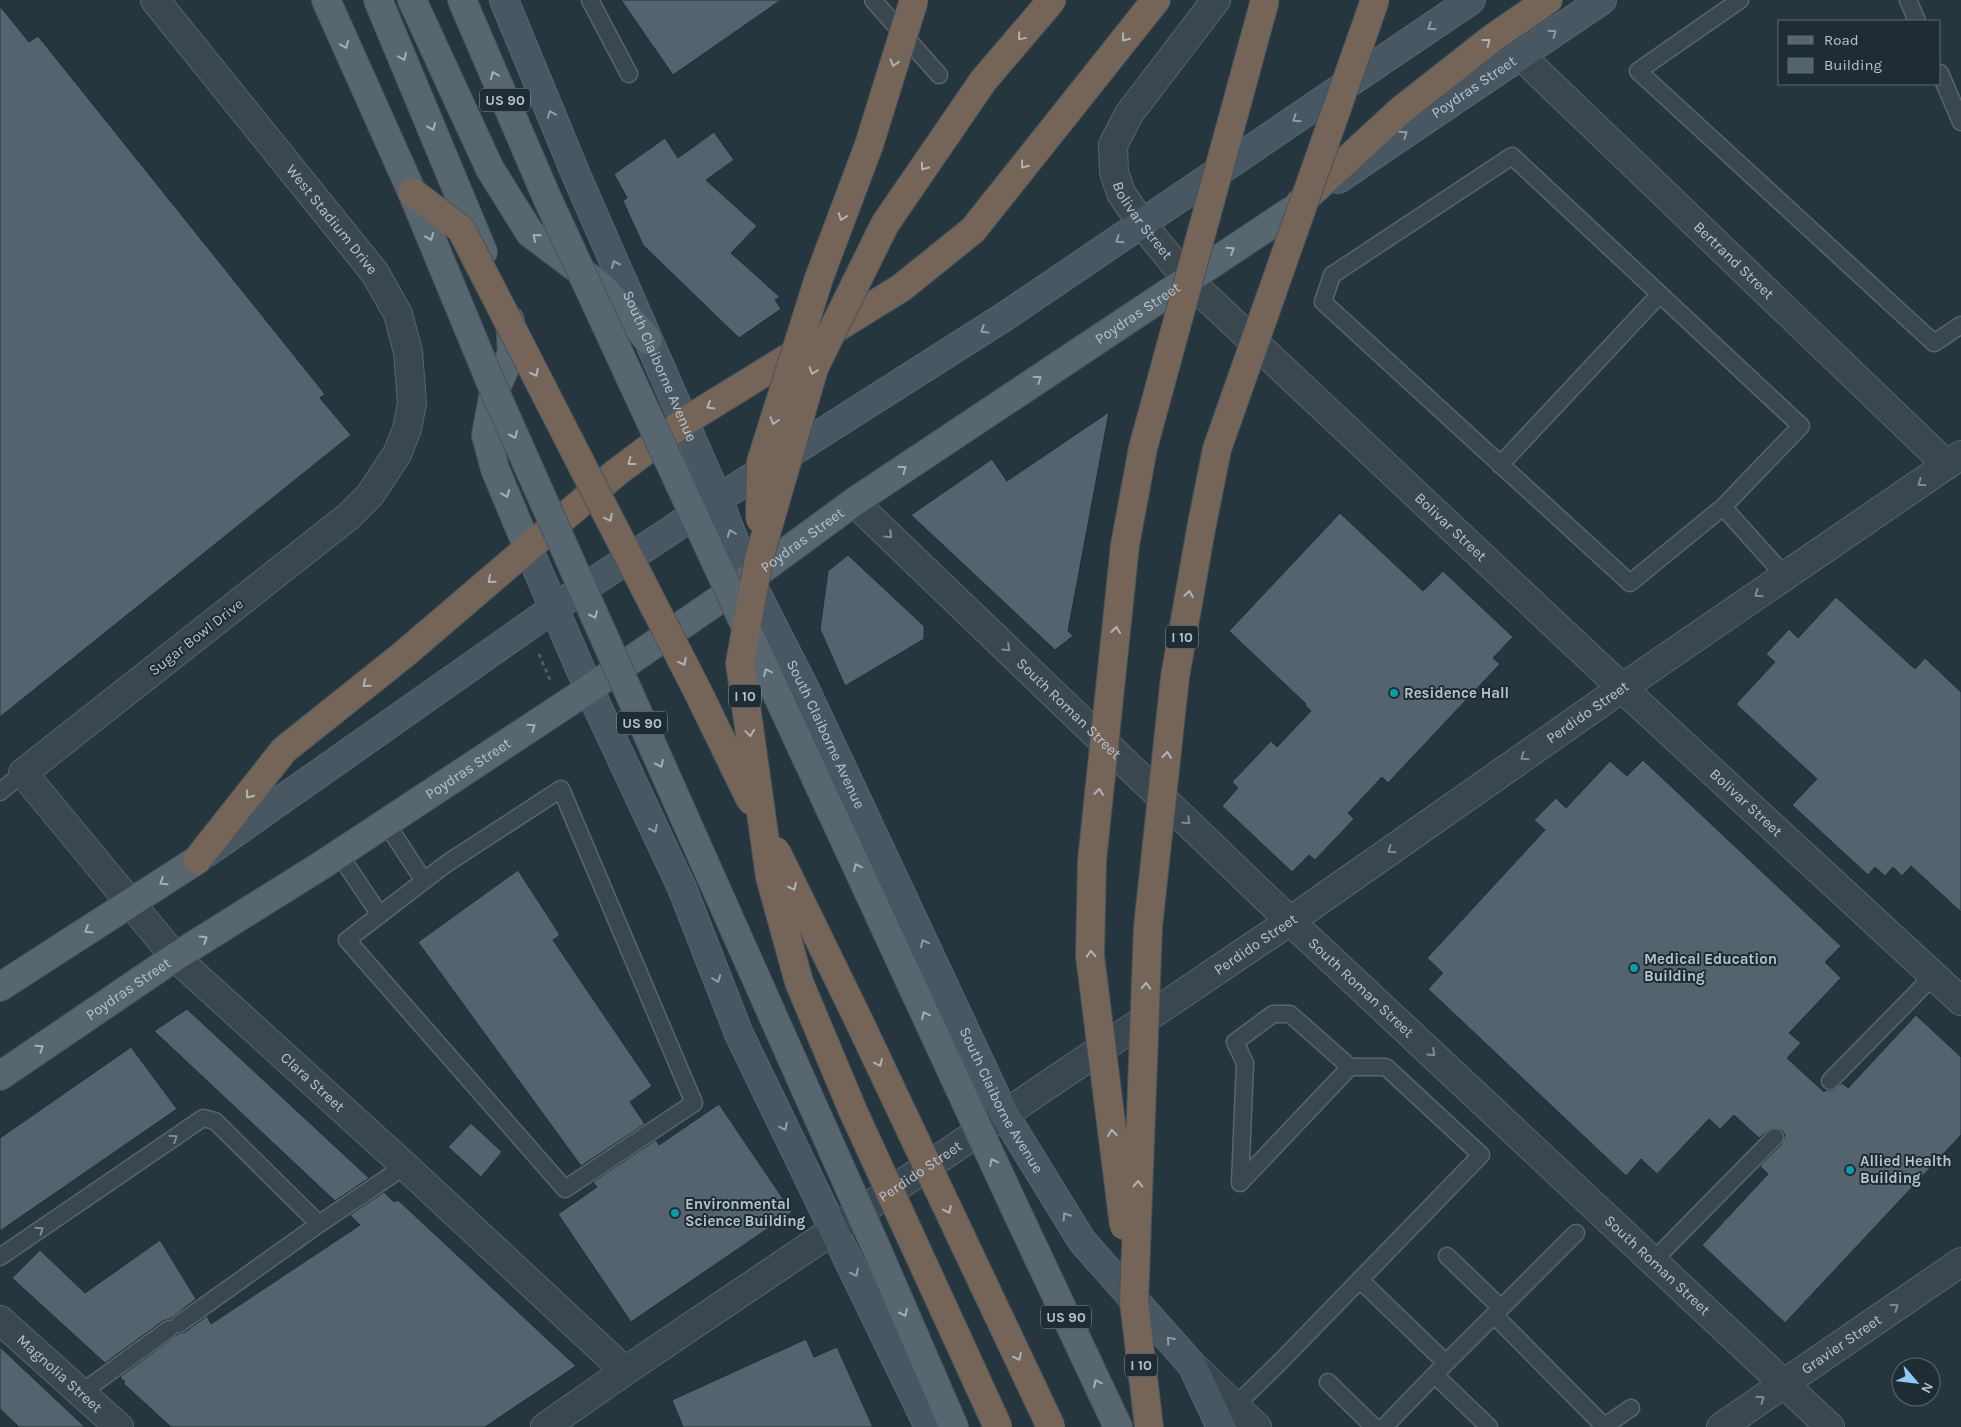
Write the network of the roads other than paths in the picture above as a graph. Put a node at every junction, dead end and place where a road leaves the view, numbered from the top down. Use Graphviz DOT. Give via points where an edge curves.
graph roads {
  1 [pos="155,0"];
  2 [pos="326,0"];
  3 [pos="378,0"];
  4 [pos="412,0"];
  5 [pos="462,0"];
  6 [pos="504,0"];
  7 [pos="590,0"];
  8 [pos="873,0"];
  9 [pos="914,0"];
  10 [pos="1052,0"];
  11 [pos="1156,0"];
  12 [pos="1216,0"];
  13 [pos="1265,0"];
  14 [pos="1375,0"];
  15 [pos="1471,0"];
  16 [pos="1548,0"];
  17 [pos="1602,0"];
  18 [pos="1740,0"];
  19 [pos="1908,0"];
  20 [pos="1917,20"];
  21 [pos="1520,56"];
  22 [pos="629,74"];
  23 [pos="939,75"];
  24 [pos="1941,75"];
  25 [pos="1961,122"];
  26 [pos="412,192"];
  27 [pos="1291,211"];
  28 [pos="1142,224"];
  29 [pos="1187,279"];
  30 [pos="1660,294"];
  31 [pos="1961,324"];
  32 [pos="648,340"];
  33 [pos="684,422"];
  34 [pos="1954,460"];
  35 [pos="1500,464"];
  36 [pos="384,475"];
  37 [pos="718,499"];
  38 [pos="854,502"];
  39 [pos="1723,507"];
  40 [pos="528,548"];
  41 [pos="754,568"];
  42 [pos="1785,576"];
  43 [pos="554,608"];
  44 [pos="1622,688"];
  45 [pos="590,690"];
  46 [pos="23,773"];
  47 [pos="0,792"];
  48 [pos="386,823"];
  49 [pos="339,854"];
  50 [pos="197,860"];
  51 [pos="424,881"];
  52 [pos="130,904"];
  53 [pos="380,915"];
  54 [pos="1290,921"];
  55 [pos="175,957"];
  56 [pos="1934,975"];
  57 [pos="0,987"];
  58 [pos="1961,1001"];
  59 [pos="1350,1067"];
  60 [pos="0,1076"];
  61 [pos="1830,1081"];
  62 [pos="1004,1114"];
  63 [pos="1775,1137"];
  64 [pos="405,1166"];
  65 [pos="318,1224"];
  66 [pos="834,1229"];
  67 [pos="1576,1233"];
  68 [pos="1448,1256"];
  69 [pos="0,1257"];
  70 [pos="1653,1261"];
  71 [pos="1961,1262"];
  72 [pos="1360,1280"];
  73 [pos="1134,1302"];
  74 [pos="1498,1312"];
  75 [pos="0,1320"];
  76 [pos="1440,1369"];
  77 [pos="624,1371"];
  78 [pos="1328,1382"];
  79 [pos="1783,1384"];
  80 [pos="81,1394"];
  81 [pos="1631,1408"];
  82 [pos="1228,1416"];
  83 [pos="119,1427"];
  84 [pos="545,1427"];
  85 [pos="929,1427"];
  86 [pos="954,1427"];
  87 [pos="998,1427"];
  88 [pos="1051,1427"];
  89 [pos="1118,1427"];
  90 [pos="1148,1427"];
  91 [pos="1257,1427"];
  92 [pos="1374,1427"];
  93 [pos="1384,1427"];
  94 [pos="1489,1427"];
  95 [pos="1604,1427"];
  96 [pos="1721,1427"];
  97 [pos="1830,1427"];
  1 -- 36 [label="street, West Stadium Drive" via="375,273 398,314 408,352 412,403 397,454"];
  2 -- 26 [label="main road, US 90, one-way"];
  3 -- 40 [label="main road, one-way" via="511,322 512,352 494,392 486,435 495,468"];
  32 -- 4 [label="main road, one-way" via="603,288 530,233 490,169"];
  89 -- 5 [label="main road, South Claiborne Avenue / US 90, one-way, bridge" via="548,200"];
  32 -- 6 [label="street, South Claiborne Avenue, one-way"];
  7 -- 22 [label="lane"];
  8 -- 23 [label="lane"];
  9 -- 41 [label="highway, one-way, bridge" via="869,146 820,278 761,462"];
  10 -- 41 [label="highway, I 10, one-way, bridge" via="984,81 885,224 814,368"];
  11 -- 33 [label="highway, one-way" via="973,230 901,288"];
  12 -- 28 [label="street, Bolivar Street" via="1129,114 1113,145 1114,172 1121,193"];
  73 -- 13 [label="highway, one-way, bridge" via="1090,956 1092,861 1125,545 1142,448"];
  73 -- 14 [label="highway, I 10, one-way, bridge" via="1148,927 1175,677 1201,529 1217,449"];
  15 -- 28 [label="street, one-way"];
  27 -- 16 [label="highway, one-way" via="1401,110 1494,36"];
  21 -- 17 [label="street, Poydras Street, one-way"];
  18 -- 31 [label="lane" via="1638,71 1934,343"];
  19 -- 20 [label="lane"];
  27 -- 21 [label="street, Poydras Street, one-way"];
  21 -- 34 [label="street, Bertrand Street"];
  24 -- 25 [label="lane"];
  26 -- 86 [label="main road, US 90, one-way, bridge" via="495,392"];
  26 -- 88 [label="highway, one-way, bridge" via="461,229 698,692 854,1010"];
  29 -- 27 [label="main road, Poydras Street, one-way"];
  28 -- 29 [label="street, Bolivar Street"];
  28 -- 37 [label="street, one-way" via="1004,317"];
  38 -- 29 [label="main road, Poydras Street, one-way"];
  29 -- 44 [label="street, Bolivar Street"];
  30 -- 35 [label="lane"];
  30 -- 35 [label="lane" via="1512,156 1332,275 1323,302"];
  30 -- 39 [label="lane" via="1801,426"];
  32 -- 33 [label="street, South Claiborne Avenue"];
  33 -- 37 [label="street, South Claiborne Avenue"];
  33 -- 40 [label="highway, one-way" via="617,472"];
  34 -- 42 [label="street, Perdido Street, one-way"];
  35 -- 39 [label="lane" via="1630,583"];
  36 -- 46 [label="street, Sugar Bowl Drive" via="349,516"];
  41 -- 37 [label="street, South Claiborne Avenue, one-way"];
  37 -- 43 [label="street"];
  38 -- 41 [label="main road, Poydras Street"];
  38 -- 54 [label="street, South Roman Street, one-way"];
  39 -- 42 [label="lane"];
  40 -- 43 [label="street"];
  40 -- 50 [label="highway, one-way" via="403,655 284,750"];
  41 -- 45 [label="main road, Poydras Street"];
  62 -- 41 [label="street, South Claiborne Avenue, one-way" via="805,689"];
  41 -- 87 [label="highway, I 10, one-way, bridge" via="740,663 770,877 799,982 853,1111"];
  42 -- 44 [label="street, Perdido Street, one-way"];
  43 -- 45 [label="street"];
  43 -- 50 [label="street"];
  44 -- 54 [label="street, Perdido Street, one-way"];
  44 -- 56 [label="street, Bolivar Street"];
  48 -- 45 [label="main road, Poydras Street, one-way"];
  45 -- 66 [label="street, one-way" via="682,888 739,1034"];
  46 -- 47 [label="lane, Sugar Bowl Drive"];
  46 -- 52 [label="street, Clara Street"];
  48 -- 49 [label="main road, Poydras Street"];
  48 -- 51 [label="lane"];
  49 -- 53 [label="lane"];
  55 -- 49 [label="main road, Poydras Street, one-way"];
  50 -- 52 [label="main road, one-way"];
  51 -- 53 [label="lane"];
  51 -- 53 [label="lane" via="561,789 694,1103 565,1189 347,940"];
  52 -- 55 [label="street, Clara Street"];
  52 -- 57 [label="main road, one-way"];
  54 -- 62 [label="street, Perdido Street"];
  54 -- 70 [label="street, South Roman Street, one-way"];
  60 -- 55 [label="main road, Poydras Street, one-way"];
  55 -- 64 [label="street, Clara Street"];
  56 -- 58 [label="street, Bolivar Street"];
  56 -- 61 [label="lane"];
  59 -- 59 [label="lane" via="1247,1176 1240,1183 1245,1063 1235,1042 1273,1014 1290,1014"];
  59 -- 72 [label="lane" via="1386,1067 1481,1154"];
  62 -- 66 [label="street, Perdido Street"];
  82 -- 62 [label="street, South Claiborne Avenue, one-way" via="1192,1365 1082,1241"];
  63 -- 70 [label="lane"];
  64 -- 65 [label="lane"];
  64 -- 77 [label="street, Clara Street"];
  69 -- 65 [label="lane, one-way" via="203,1118 215,1121"];
  65 -- 80 [label="lane"];
  66 -- 77 [label="street, Perdido Street"];
  66 -- 85 [label="street, one-way"];
  67 -- 74 [label="lane"];
  68 -- 74 [label="lane"];
  70 -- 79 [label="street, South Roman Street"];
  79 -- 71 [label="street, Gravier Street, one-way"];
  72 -- 76 [label="lane"];
  72 -- 82 [label="lane"];
  73 -- 90 [label="highway, I 10"];
  74 -- 76 [label="lane"];
  74 -- 95 [label="lane"];
  75 -- 80 [label="street, Magnolia Street"];
  76 -- 93 [label="lane"];
  76 -- 94 [label="lane"];
  77 -- 84 [label="street, Perdido Street"];
  78 -- 92 [label="lane"];
  96 -- 79 [label="street, Gravier Street, one-way"];
  79 -- 97 [label="street, South Roman Street"];
  80 -- 83 [label="street, Magnolia Street"];
  81 -- 95 [label="lane"];
  82 -- 91 [label="street"];
}
